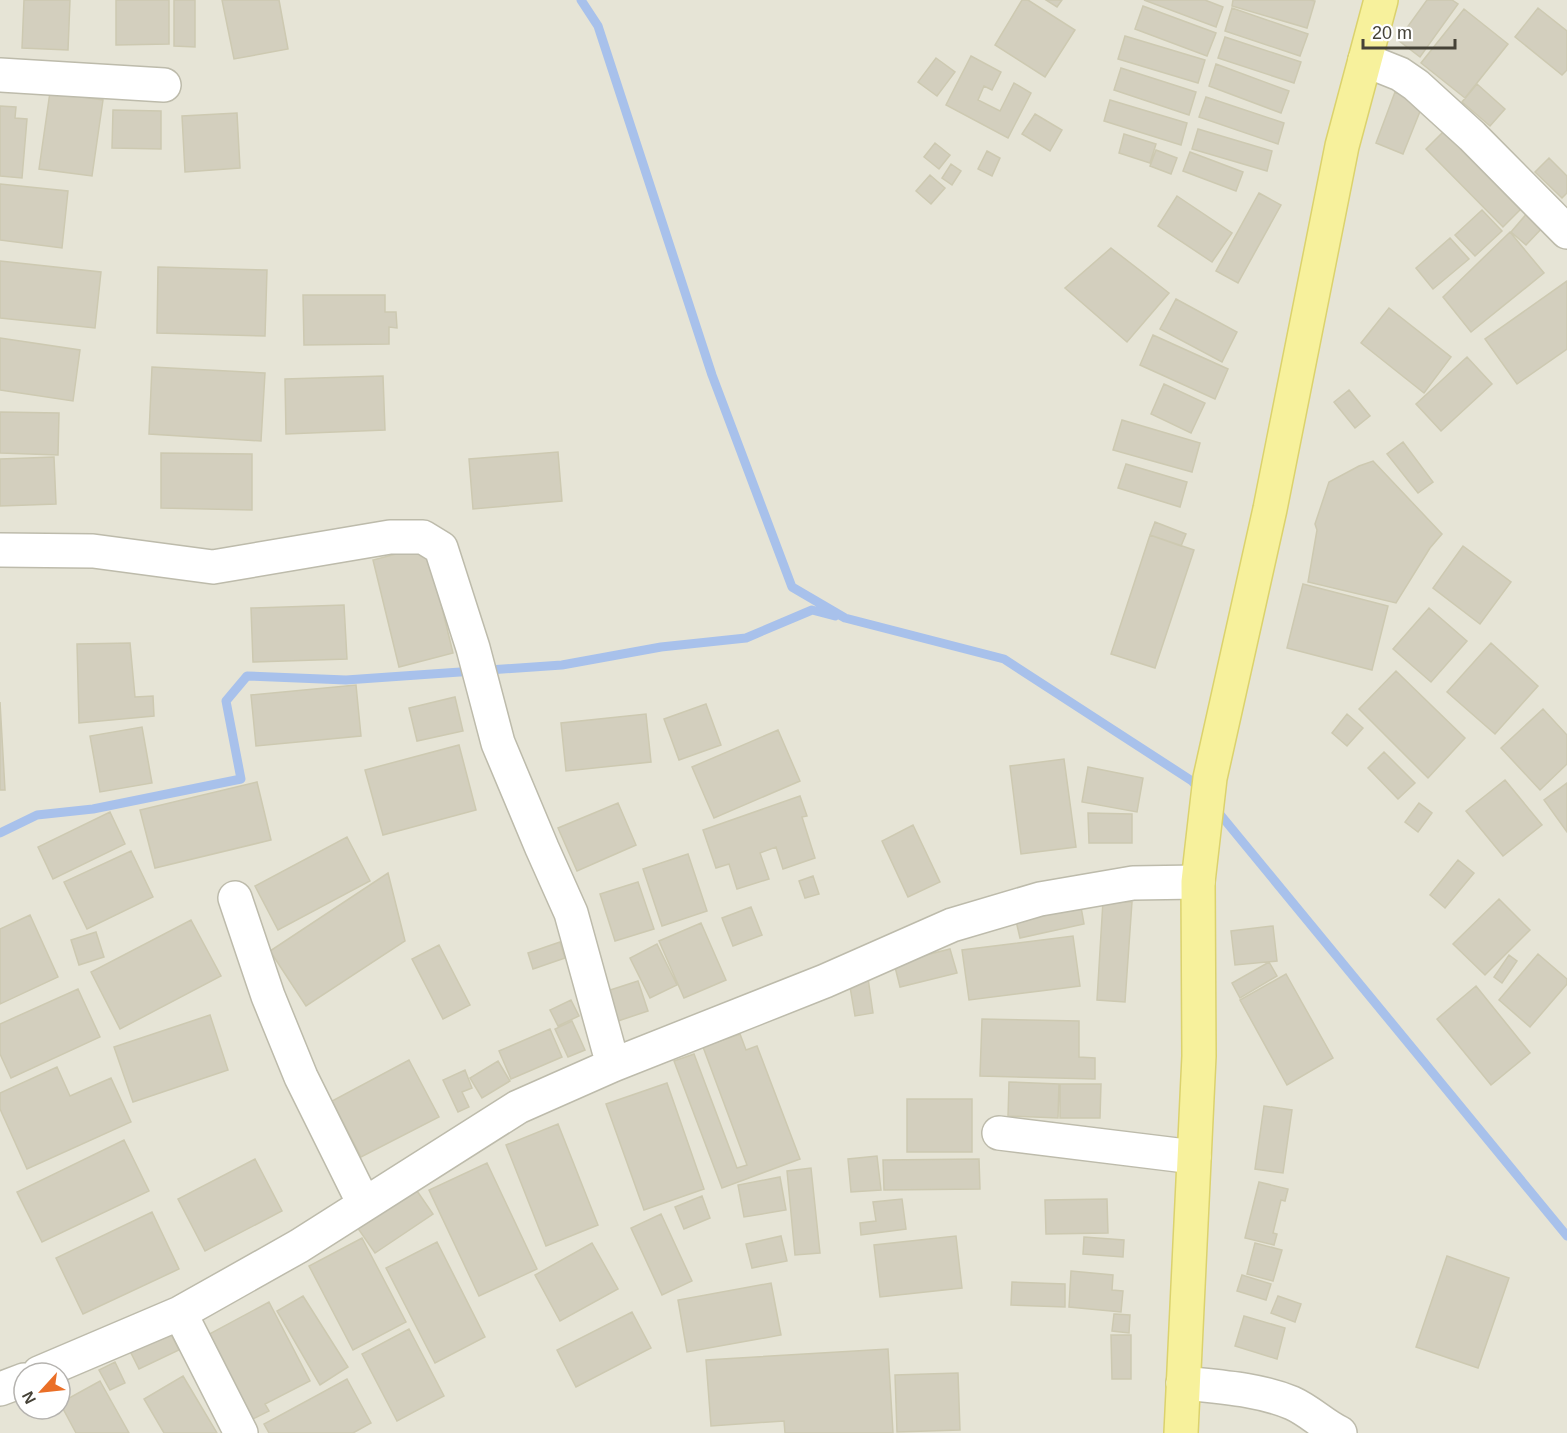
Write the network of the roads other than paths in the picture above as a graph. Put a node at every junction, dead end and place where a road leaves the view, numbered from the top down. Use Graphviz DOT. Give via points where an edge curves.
graph roads {
  1 [pos="1381,0"];
  2 [pos="1365,60"];
  3 [pos="0,75"];
  4 [pos="164,85"];
  5 [pos="1567,232"];
  6 [pos="0,550"];
  7 [pos="1198,882"];
  8 [pos="236,898"];
  9 [pos="613,1065"];
  10 [pos="999,1132"];
  11 [pos="1194,1157"];
  12 [pos="364,1204"];
  13 [pos="180,1313"];
  14 [pos="67,1361"];
  15 [pos="1183,1383"];
  16 [pos="241,1433"];
  17 [pos="1181,1433"];
  18 [pos="1340,1433"];
  1 -- 2 [label="main road"];
  2 -- 5 [label="street" via="1416,85"];
  2 -- 7 [label="main road" via="1342,146 1270,509 1210,778"];
  3 -- 4 [label="street"];
  6 -- 9 [label="street" via="93,551 213,567 390,537 423,537 441,548 498,743 571,913"];
  7 -- 9 [label="street" via="1133,882 1052,897 952,925 825,981"];
  7 -- 11 [label="main road" via="1199,1056"];
  8 -- 12 [label="street" via="268,996 301,1077"];
  9 -- 12 [label="street" via="518,1107"];
  10 -- 11 [label="street"];
  11 -- 15 [label="main road"];
  12 -- 13 [label="street" via="299,1246"];
  13 -- 14 [label="street"];
  13 -- 16 [label="street"];
  15 -- 17 [label="main road"];
  15 -- 18 [label="street" via="1268,1395 1294,1404"];
}
